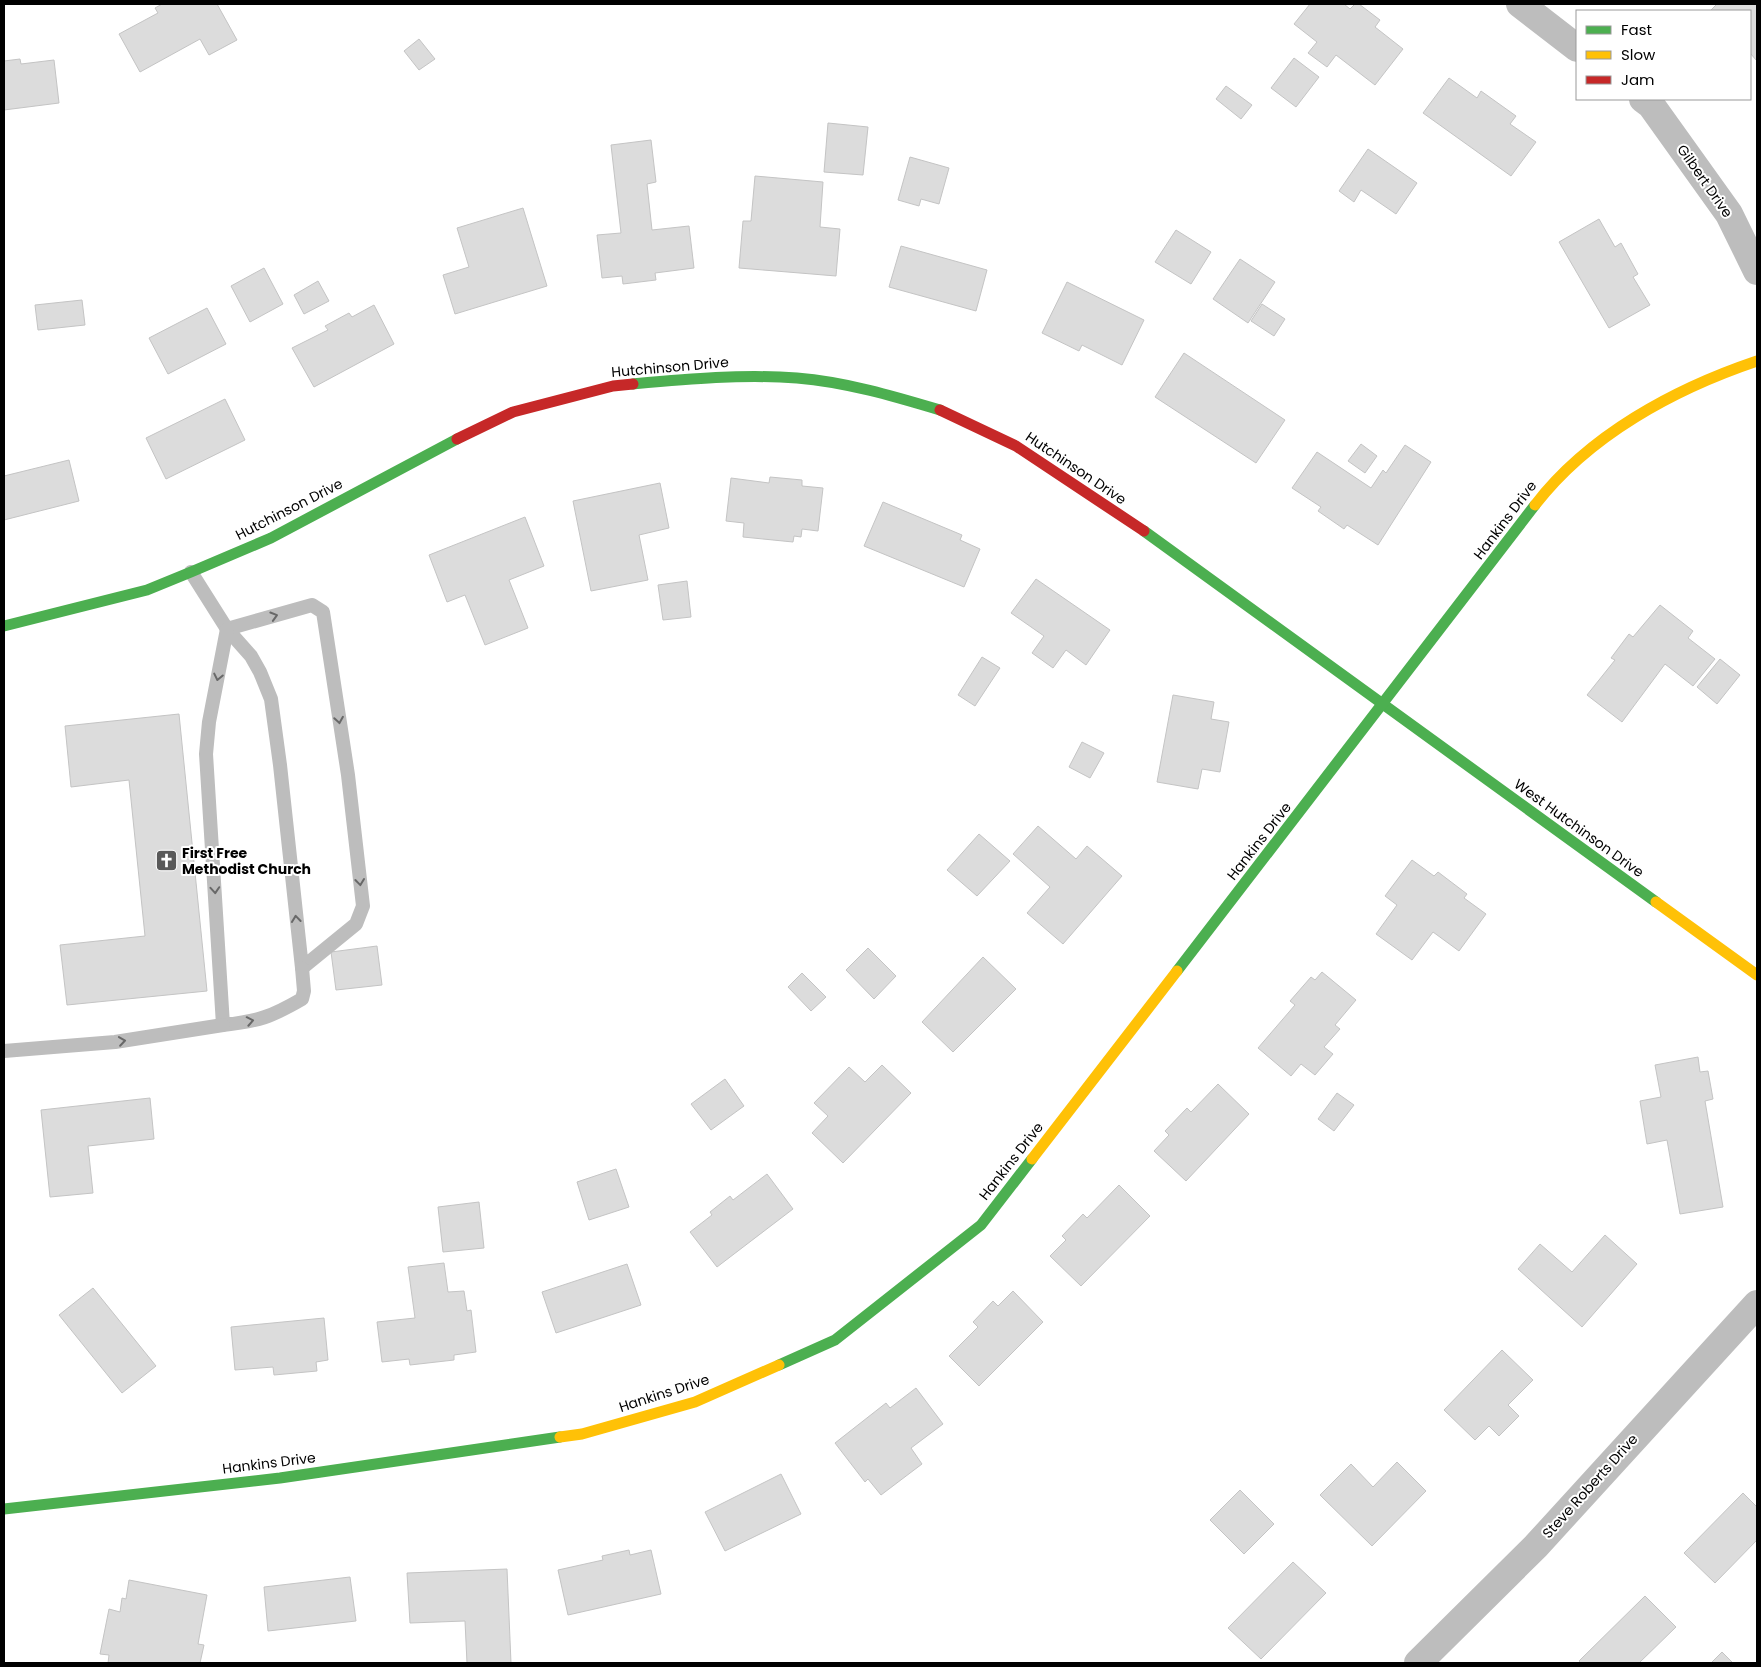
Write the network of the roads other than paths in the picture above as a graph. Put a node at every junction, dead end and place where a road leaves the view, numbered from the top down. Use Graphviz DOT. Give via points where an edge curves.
graph roads {
  1 [pos="1520,4"];
  2 [pos="1576,47"];
  3 [pos="1644,100"];
  4 [pos="1757,271"];
  5 [pos="1757,361"];
  6 [pos="191,572"];
  7 [pos="4,626"];
  8 [pos="227,629"];
  9 [pos="1384,704"];
  10 [pos="302,968"];
  11 [pos="1757,975"];
  12 [pos="223,1024"];
  13 [pos="4,1051"];
  14 [pos="1757,1304"];
  15 [pos="4,1509"];
  16 [pos="1418,1663"];
  1 -- 2 [label="street"];
  3 -- 4 [label="street, Gilbert Drive" via="1729,214"];
  5 -- 9 [label="street, Hankins Drive" via="1712,376 1618,427 1555,479"];
  6 -- 7 [label="street, Hutchinson Drive" via="147,590"];
  6 -- 8 [label="lane"];
  6 -- 9 [label="street, Hutchinson Drive" via="271,538 439,447 513,412 613,386 716,376 798,378 873,390 948,412 1016,446 1150,535"];
  10 -- 8 [label="lane, one-way" via="271,699 251,656"];
  8 -- 10 [label="lane, one-way" via="312,605 323,612 348,775 363,906 356,924"];
  8 -- 12 [label="lane, one-way" via="206,754"];
  9 -- 11 [label="street, West Hutchinson Drive"];
  9 -- 15 [label="street, Hankins Drive" via="981,1225 835,1340 695,1402 582,1434 280,1478"];
  12 -- 10 [label="lane, one-way" via="249,1022 274,1015 302,999"];
  13 -- 12 [label="lane, one-way" via="116,1042"];
  14 -- 16 [label="street, Steve Roberts Drive" via="1536,1546"];
}
